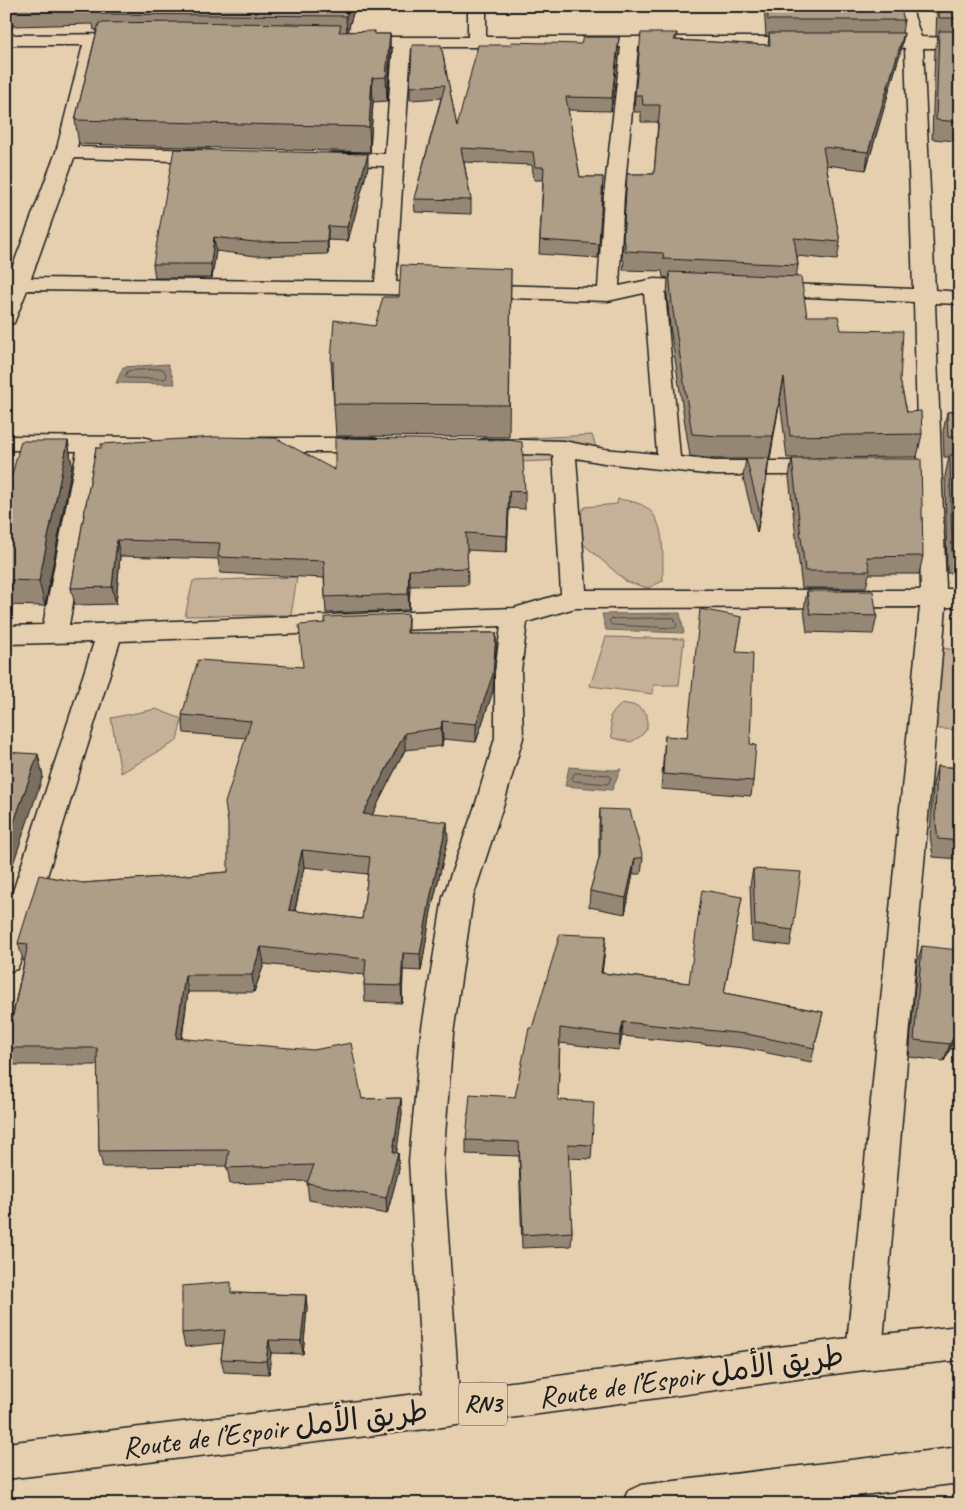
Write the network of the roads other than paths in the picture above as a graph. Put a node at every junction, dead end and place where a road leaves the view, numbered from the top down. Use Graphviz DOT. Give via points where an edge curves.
graph roads {
  1 [pos="477,6"];
  2 [pos="902,6"];
  3 [pos="93,39"];
  4 [pos="148,39"];
  5 [pos="6,40"];
  6 [pos="333,42"];
  7 [pos="477,42"];
  8 [pos="630,42"];
  9 [pos="826,42"];
  10 [pos="875,42"];
  11 [pos="914,42"];
  12 [pos="402,43"];
  13 [pos="960,43"];
  14 [pos="66,152"];
  15 [pos="225,156"];
  16 [pos="314,158"];
  17 [pos="394,160"];
  18 [pos="17,284"];
  19 [pos="654,285"];
  20 [pos="385,288"];
  21 [pos="608,295"];
  22 [pos="925,296"];
  23 [pos="960,298"];
  24 [pos="6,318"];
  25 [pos="6,443"];
  26 [pos="90,444"];
  27 [pos="167,444"];
  28 [pos="234,445"];
  29 [pos="395,445"];
  30 [pos="461,446"];
  31 [pos="564,448"];
  32 [pos="669,463"];
  33 [pos="852,468"];
  34 [pos="934,598"];
  35 [pos="960,598"];
  36 [pos="574,599"];
  37 [pos="515,616"];
  38 [pos="110,633"];
  39 [pos="54,634"];
  40 [pos="6,635"];
  41 [pos="6,960"];
  42 [pos="960,1343"];
  43 [pos="864,1352"];
  44 [pos="442,1410"];
  45 [pos="6,1461"];
  46 [pos="960,1465"];
  47 [pos="641,1504"];
  1 -- 7 [label="main road"];
  2 -- 11 [label="main road"];
  3 -- 4 [label="main road"];
  3 -- 5 [label="main road"];
  3 -- 14 [label="main road"];
  6 -- 12 [label="main road"];
  7 -- 8 [label="main road"];
  7 -- 12 [label="main road"];
  8 -- 9 [label="main road"];
  8 -- 21 [label="main road" via="614,195"];
  10 -- 11 [label="main road"];
  11 -- 13 [label="main road"];
  11 -- 22 [label="main road"];
  12 -- 17 [label="main road"];
  14 -- 15 [label="main road"];
  14 -- 18 [label="main road"];
  16 -- 17 [label="main road"];
  17 -- 20 [label="main road"];
  18 -- 20 [label="main road"];
  18 -- 24 [label="main road"];
  19 -- 21 [label="main road"];
  19 -- 22 [label="main road"];
  19 -- 32 [label="main road"];
  20 -- 21 [label="main road"];
  22 -- 23 [label="main road"];
  22 -- 34 [label="main road"];
  25 -- 26 [label="main road"];
  26 -- 27 [label="main road"];
  26 -- 39 [label="main road"];
  28 -- 29 [label="main road"];
  30 -- 31 [label="main road"];
  31 -- 32 [label="main road"];
  31 -- 36 [label="main road"];
  32 -- 33 [label="main road" via="715,468"];
  34 -- 35 [label="main road"];
  34 -- 36 [label="main road"];
  34 -- 43 [label="main road"];
  36 -- 37 [label="main road"];
  37 -- 38 [label="main road"];
  37 -- 44 [label="main road" via="508,671 509,738 458,897 437,1034 426,1161"];
  38 -- 39 [label="main road"];
  38 -- 41 [label="main road"];
  39 -- 40 [label="main road"];
  42 -- 43 [label="main road, Route de l’Espoir طريق الأمل / RN3"];
  43 -- 44 [label="main road, Route de l’Espoir طريق الأمل / RN3"];
  44 -- 45 [label="main road, Route de l’Espoir طريق الأمل / RN3"];
  46 -- 47 [label="main road"];
}
